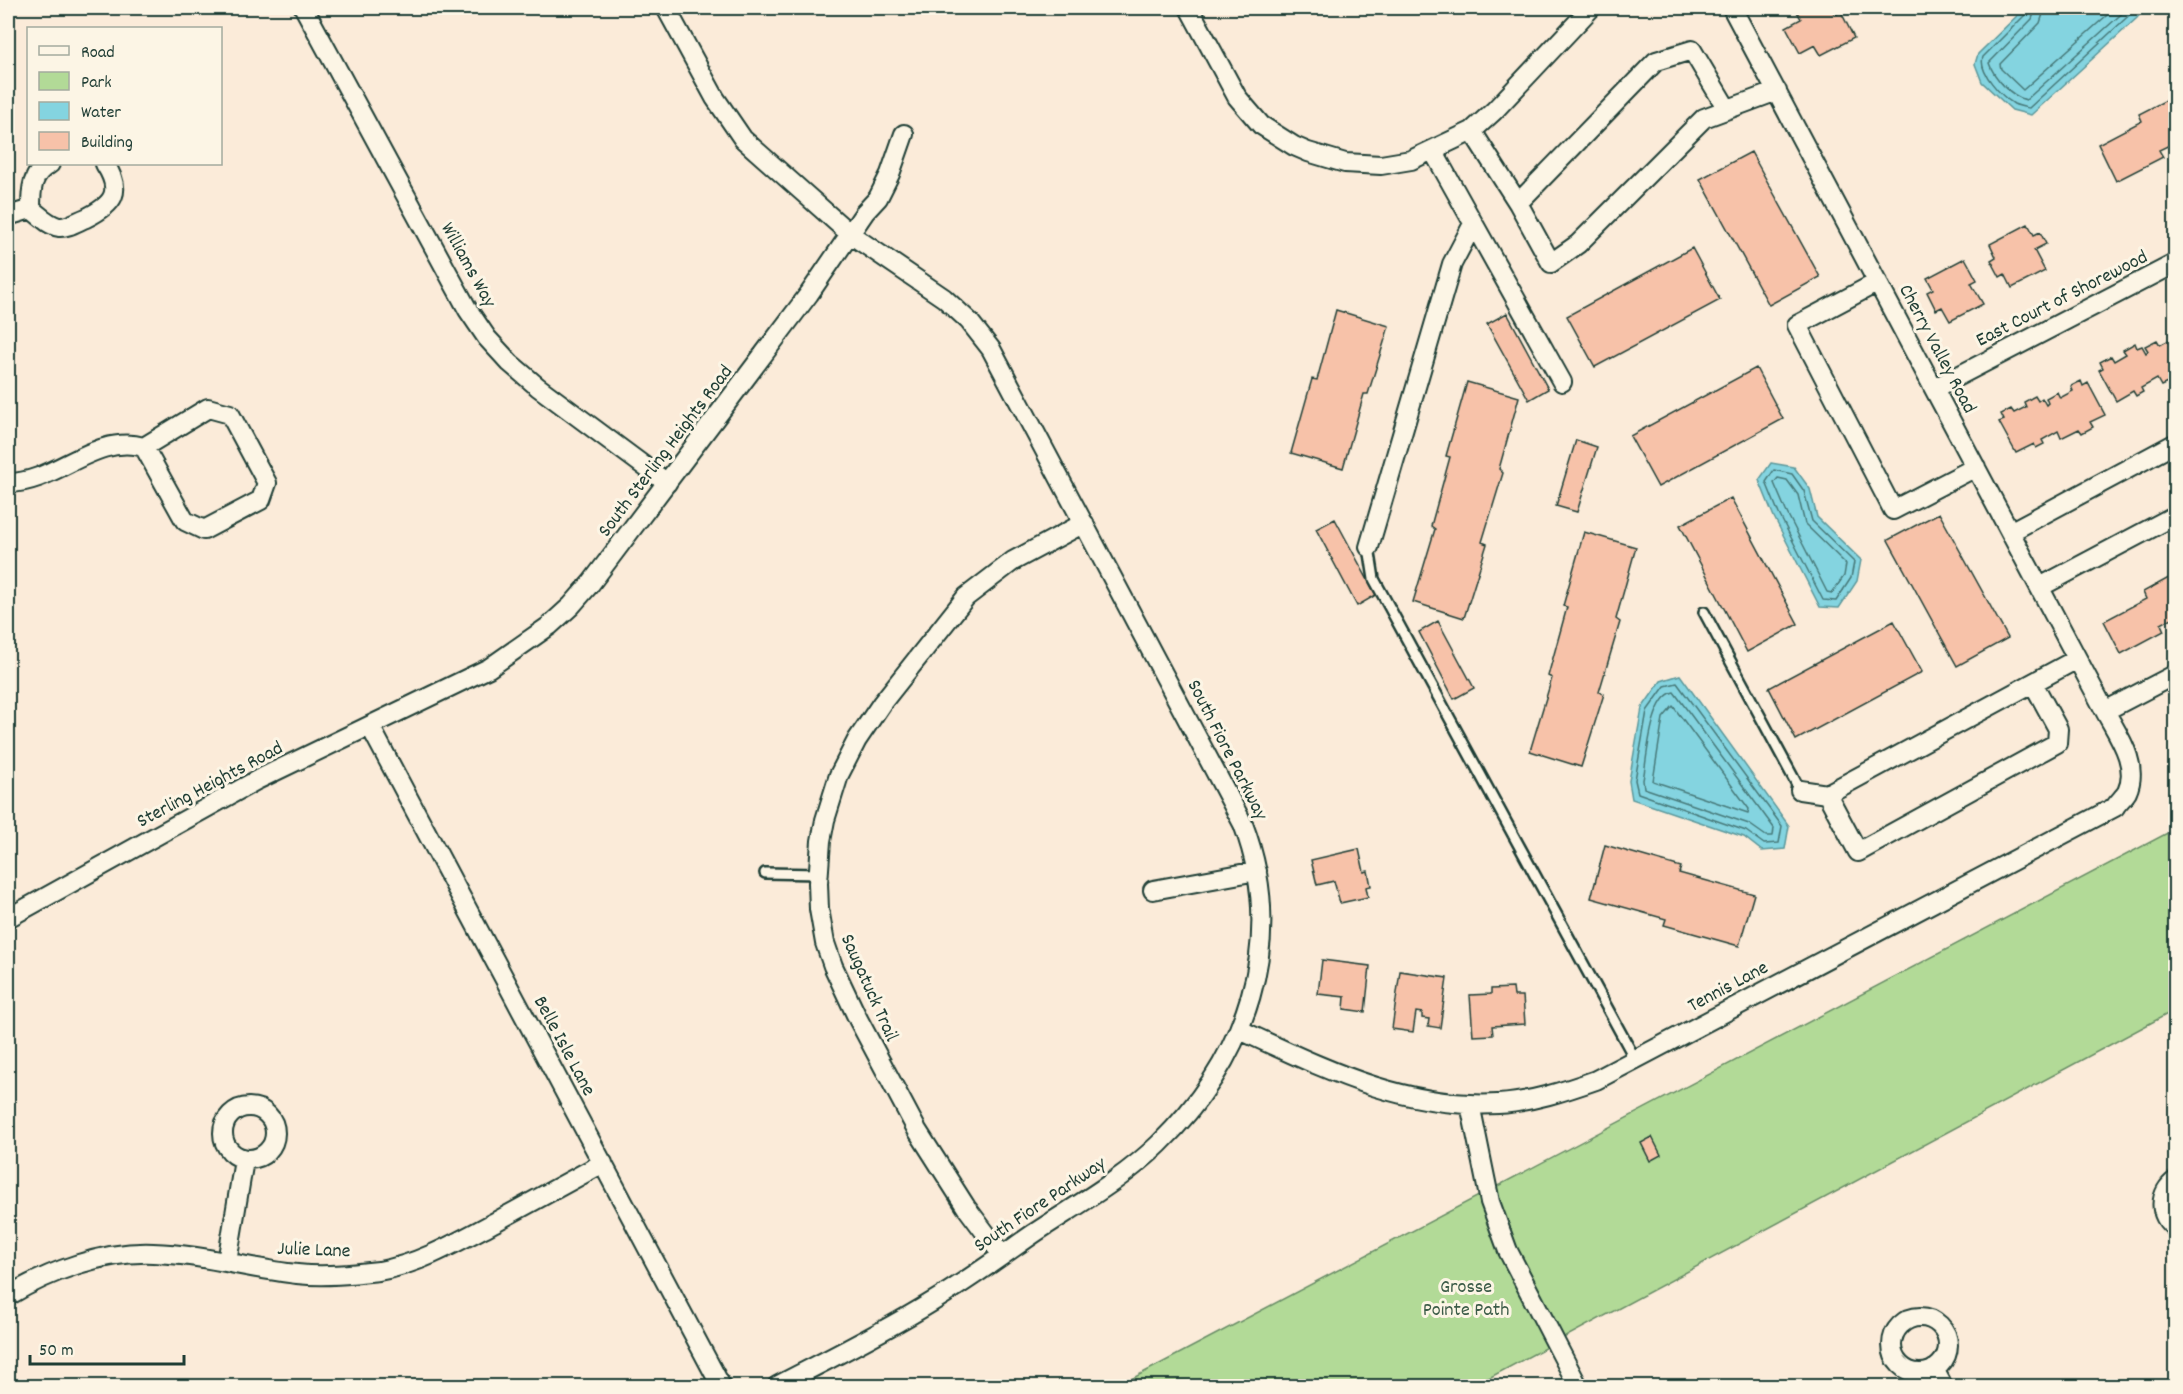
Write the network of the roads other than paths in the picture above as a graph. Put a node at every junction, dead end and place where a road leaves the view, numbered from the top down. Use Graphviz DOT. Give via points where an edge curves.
graph roads {
  1 [pos="304,8"];
  2 [pos="666,8"];
  3 [pos="1189,8"];
  4 [pos="1591,8"];
  5 [pos="1732,8"];
  6 [pos="1777,91"];
  7 [pos="1727,109"];
  8 [pos="1472,131"];
  9 [pos="904,135"];
  10 [pos="1433,151"];
  11 [pos="49,165"];
  12 [pos="106,165"];
  13 [pos="1518,203"];
  14 [pos="32,209"];
  15 [pos="8,216"];
  16 [pos="1473,224"];
  17 [pos="850,234"];
  18 [pos="2175,262"];
  19 [pos="1878,282"];
  20 [pos="1562,382"];
  21 [pos="1935,388"];
  22 [pos="2175,443"];
  23 [pos="144,447"];
  24 [pos="1976,467"];
  25 [pos="8,483"];
  26 [pos="667,483"];
  27 [pos="2175,514"];
  28 [pos="1084,523"];
  29 [pos="2010,532"];
  30 [pos="1369,547"];
  31 [pos="2040,587"];
  32 [pos="1704,612"];
  33 [pos="2078,658"];
  34 [pos="2175,674"];
  35 [pos="2033,683"];
  36 [pos="435,693"];
  37 [pos="2105,711"];
  38 [pos="370,726"];
  39 [pos="1800,790"];
  40 [pos="1827,794"];
  41 [pos="1257,871"];
  42 [pos="765,873"];
  43 [pos="819,874"];
  44 [pos="1153,890"];
  45 [pos="8,918"];
  46 [pos="1240,1030"];
  47 [pos="1635,1059"];
  48 [pos="1470,1104"];
  49 [pos="244,1160"];
  50 [pos="603,1163"];
  51 [pos="2175,1180"];
  52 [pos="2175,1228"];
  53 [pos="1002,1255"];
  54 [pos="227,1262"];
  55 [pos="8,1296"];
  56 [pos="1934,1369"];
  57 [pos="721,1386"];
  58 [pos="777,1386"];
  59 [pos="1578,1386"];
  60 [pos="1943,1386"];
  1 -- 26 [label="street, Williams Way" via="468,310 487,338 538,387"];
  2 -- 17 [label="street" via="715,98 743,139"];
  3 -- 10 [label="street" via="1237,97 1261,125 1294,146 1345,163 1381,165"];
  4 -- 8 [label="street"];
  5 -- 6 [label="street, Cherry Valley Road"];
  6 -- 7 [label="street"];
  6 -- 19 [label="street, Cherry Valley Road"];
  7 -- 13 [label="street" via="1692,50 1656,61"];
  7 -- 13 [label="street" via="1704,118 1578,244 1551,263"];
  8 -- 10 [label="street"];
  8 -- 13 [label="street"];
  9 -- 17 [label="street, South Sterling Heights Road" via="878,198"];
  10 -- 16 [label="street"];
  11 -- 14 [label="street" via="34,176"];
  12 -- 14 [label="street" via="115,190 103,210 60,227"];
  14 -- 15 [label="street"];
  16 -- 20 [label="street"];
  16 -- 30 [label="street" via="1452,264"];
  17 -- 26 [label="street, South Sterling Heights Road"];
  17 -- 28 [label="street, South Fiore Parkway" via="944,298 969,321 991,349"];
  18 -- 21 [label="street, East Court of Shorewood"];
  19 -- 21 [label="street, Cherry Valley Road"];
  19 -- 24 [label="street" via="1797,325 1893,510"];
  21 -- 24 [label="street, Cherry Valley Road"];
  22 -- 29 [label="street"];
  23 -- 23 [label="street" via="185,521 204,530 261,500 267,483 230,414 208,408"];
  23 -- 25 [label="street" via="109,446 43,476"];
  24 -- 29 [label="street, Cherry Valley Road"];
  26 -- 36 [label="street, South Sterling Heights Road" via="591,584 549,627 489,668"];
  27 -- 31 [label="street"];
  28 -- 41 [label="street, South Fiore Parkway" via="1243,824"];
  28 -- 43 [label="street, Saugatuck Trail" via="1013,561 966,597 882,703 839,775 825,820"];
  29 -- 31 [label="street, Cherry Valley Road"];
  30 -- 47 [label="lane" via="1374,579"];
  31 -- 33 [label="street, Cherry Valley Road"];
  32 -- 39 [label="lane"];
  33 -- 35 [label="street"];
  33 -- 37 [label="street, Cherry Valley Road"];
  34 -- 37 [label="street"];
  35 -- 40 [label="street"];
  35 -- 40 [label="street" via="2058,729 2057,742 1858,852"];
  36 -- 38 [label="street, Sterling Heights Road"];
  37 -- 47 [label="street, Tennis Lane" via="2131,769 2127,792 2115,807"];
  38 -- 45 [label="street, Sterling Heights Road" via="257,780"];
  38 -- 50 [label="street, Belle Isle Lane"];
  39 -- 40 [label="street"];
  41 -- 44 [label="street"];
  41 -- 46 [label="street, South Fiore Parkway" via="1262,917 1260,958"];
  42 -- 43 [label="lane"];
  43 -- 53 [label="street, Saugatuck Trail" via="819,909 825,943 858,1019 917,1130"];
  46 -- 48 [label="street, Tennis Lane" via="1385,1091"];
  46 -- 53 [label="street, South Fiore Parkway" via="1191,1110 1157,1146"];
  47 -- 48 [label="street, Tennis Lane" via="1574,1088 1500,1104"];
  48 -- 59 [label="street" via="1490,1202 1508,1251"];
  49 -- 54 [label="street"];
  50 -- 54 [label="street, Julie Lane" via="452,1244 381,1270 342,1275 298,1274"];
  50 -- 57 [label="street, Belle Isle Lane"];
  51 -- 52 [label="street" via="2164,1192 2162,1201 2165,1218"];
  53 -- 58 [label="street, South Fiore Parkway" via="932,1302"];
  54 -- 55 [label="street, Julie Lane" via="153,1253 101,1258 72,1265"];
  56 -- 60 [label="street"];
}
